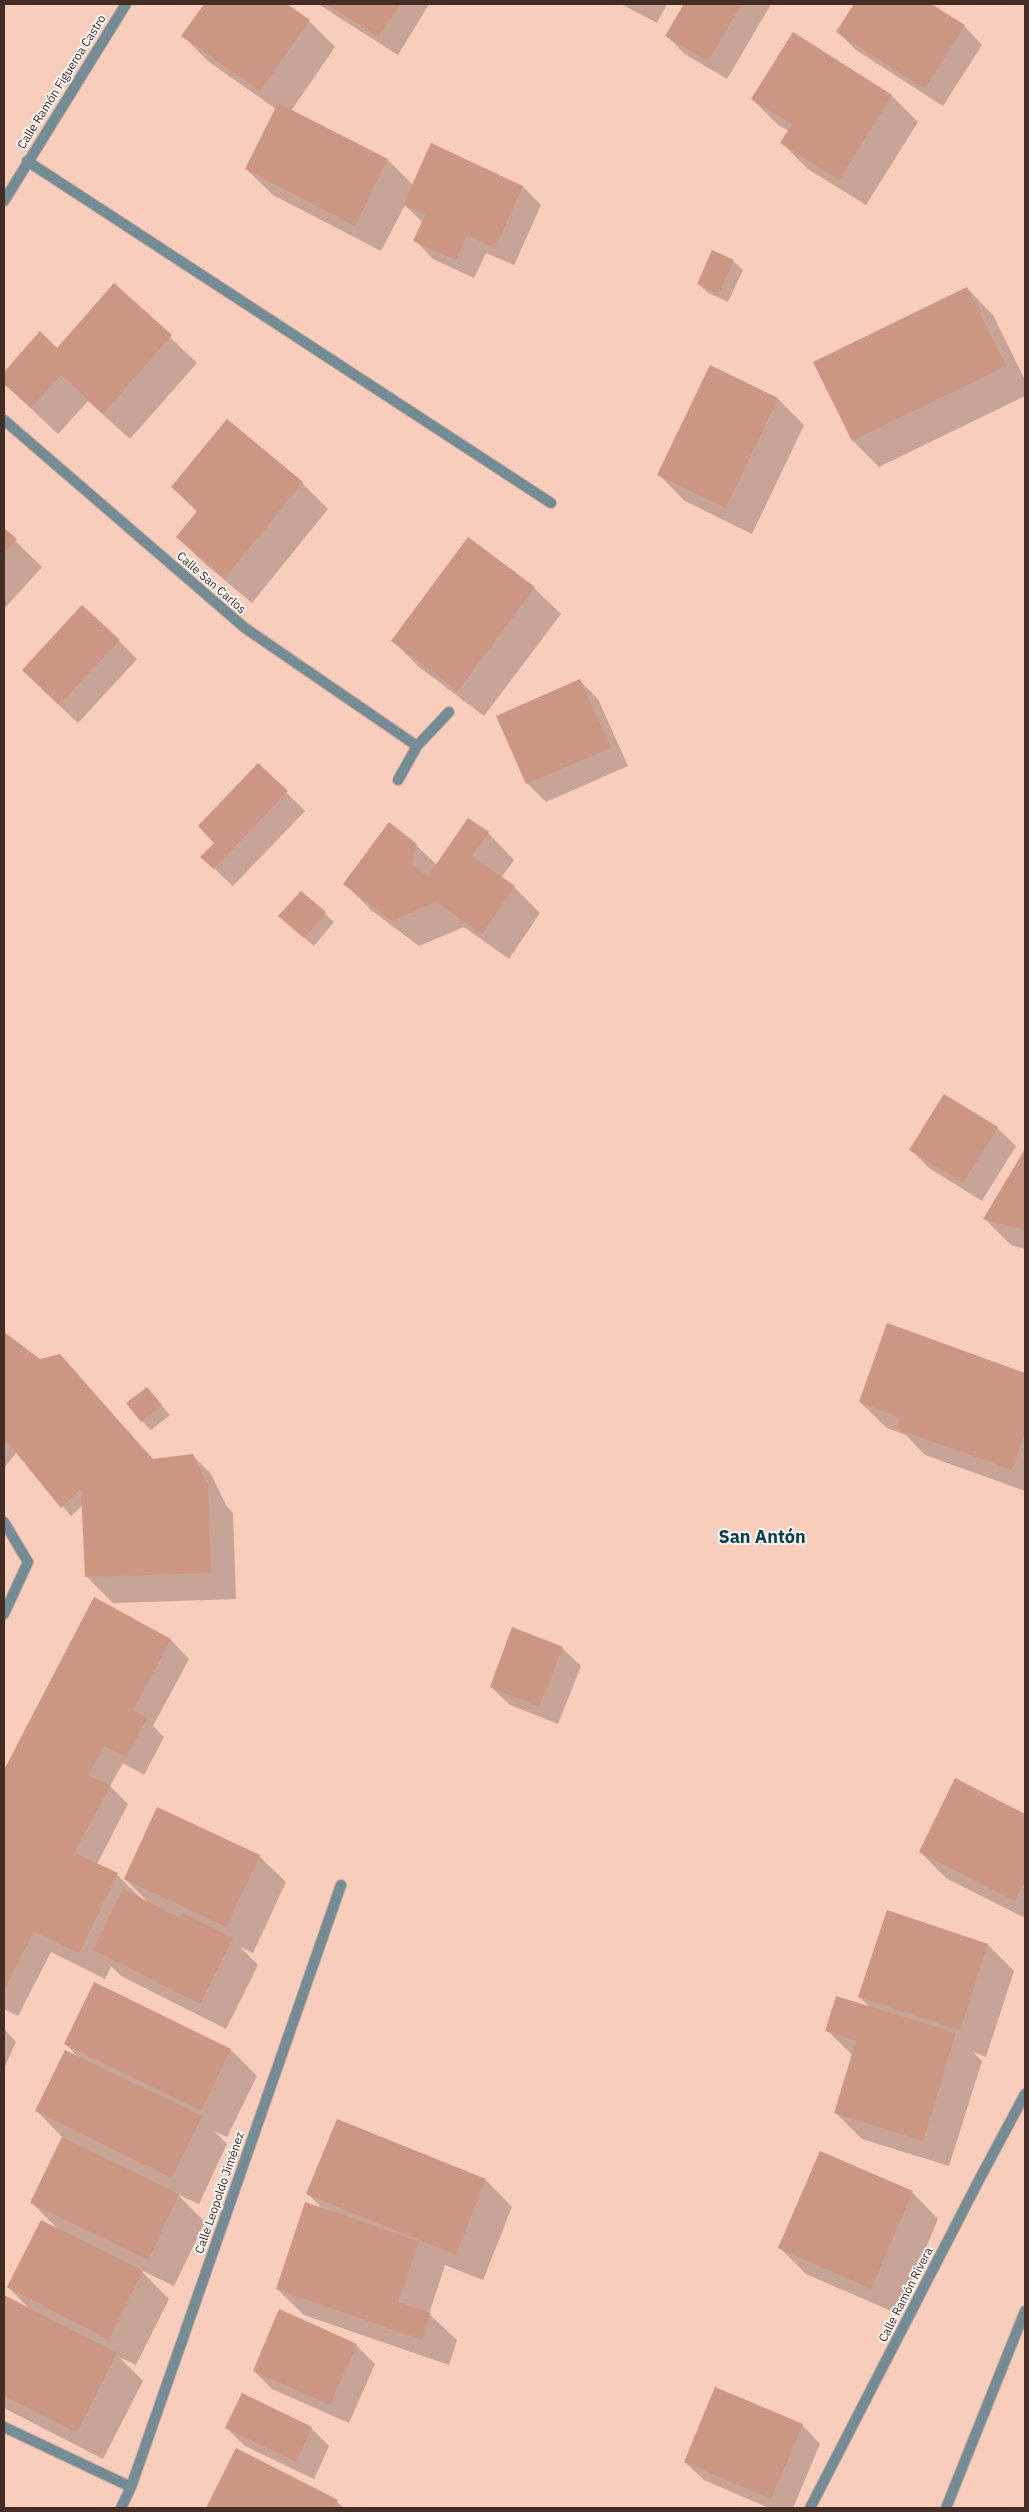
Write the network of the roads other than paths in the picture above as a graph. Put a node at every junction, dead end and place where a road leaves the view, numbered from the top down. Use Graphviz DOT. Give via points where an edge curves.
graph roads {
  1 [pos="126,4"];
  2 [pos="27,161"];
  3 [pos="4,201"];
  4 [pos="4,420"];
  5 [pos="551,503"];
  6 [pos="449,712"];
  7 [pos="417,746"];
  8 [pos="398,780"];
  9 [pos="4,1522"];
  10 [pos="4,1614"];
  11 [pos="340,1885"];
  12 [pos="1025,2094"];
  13 [pos="1025,2311"];
  14 [pos="4,2427"];
  15 [pos="131,2487"];
  16 [pos="121,2508"];
  17 [pos="810,2508"];
  18 [pos="946,2508"];
  1 -- 2 [label="street, Calle Ramón Figueroa Castro"];
  2 -- 3 [label="street, Calle Ramón Figueroa Castro"];
  2 -- 5 [label="street"];
  4 -- 7 [label="street, Calle San Carlos" via="245,628"];
  6 -- 7 [label="street"];
  7 -- 8 [label="street"];
  9 -- 10 [label="street" via="28,1562"];
  11 -- 15 [label="street, Calle Leopoldo Jiménez"];
  12 -- 17 [label="street, Calle Ramón Rivera"];
  13 -- 18 [label="street"];
  14 -- 15 [label="street"];
  15 -- 16 [label="street, Calle Leopoldo Jiménez"];
}
